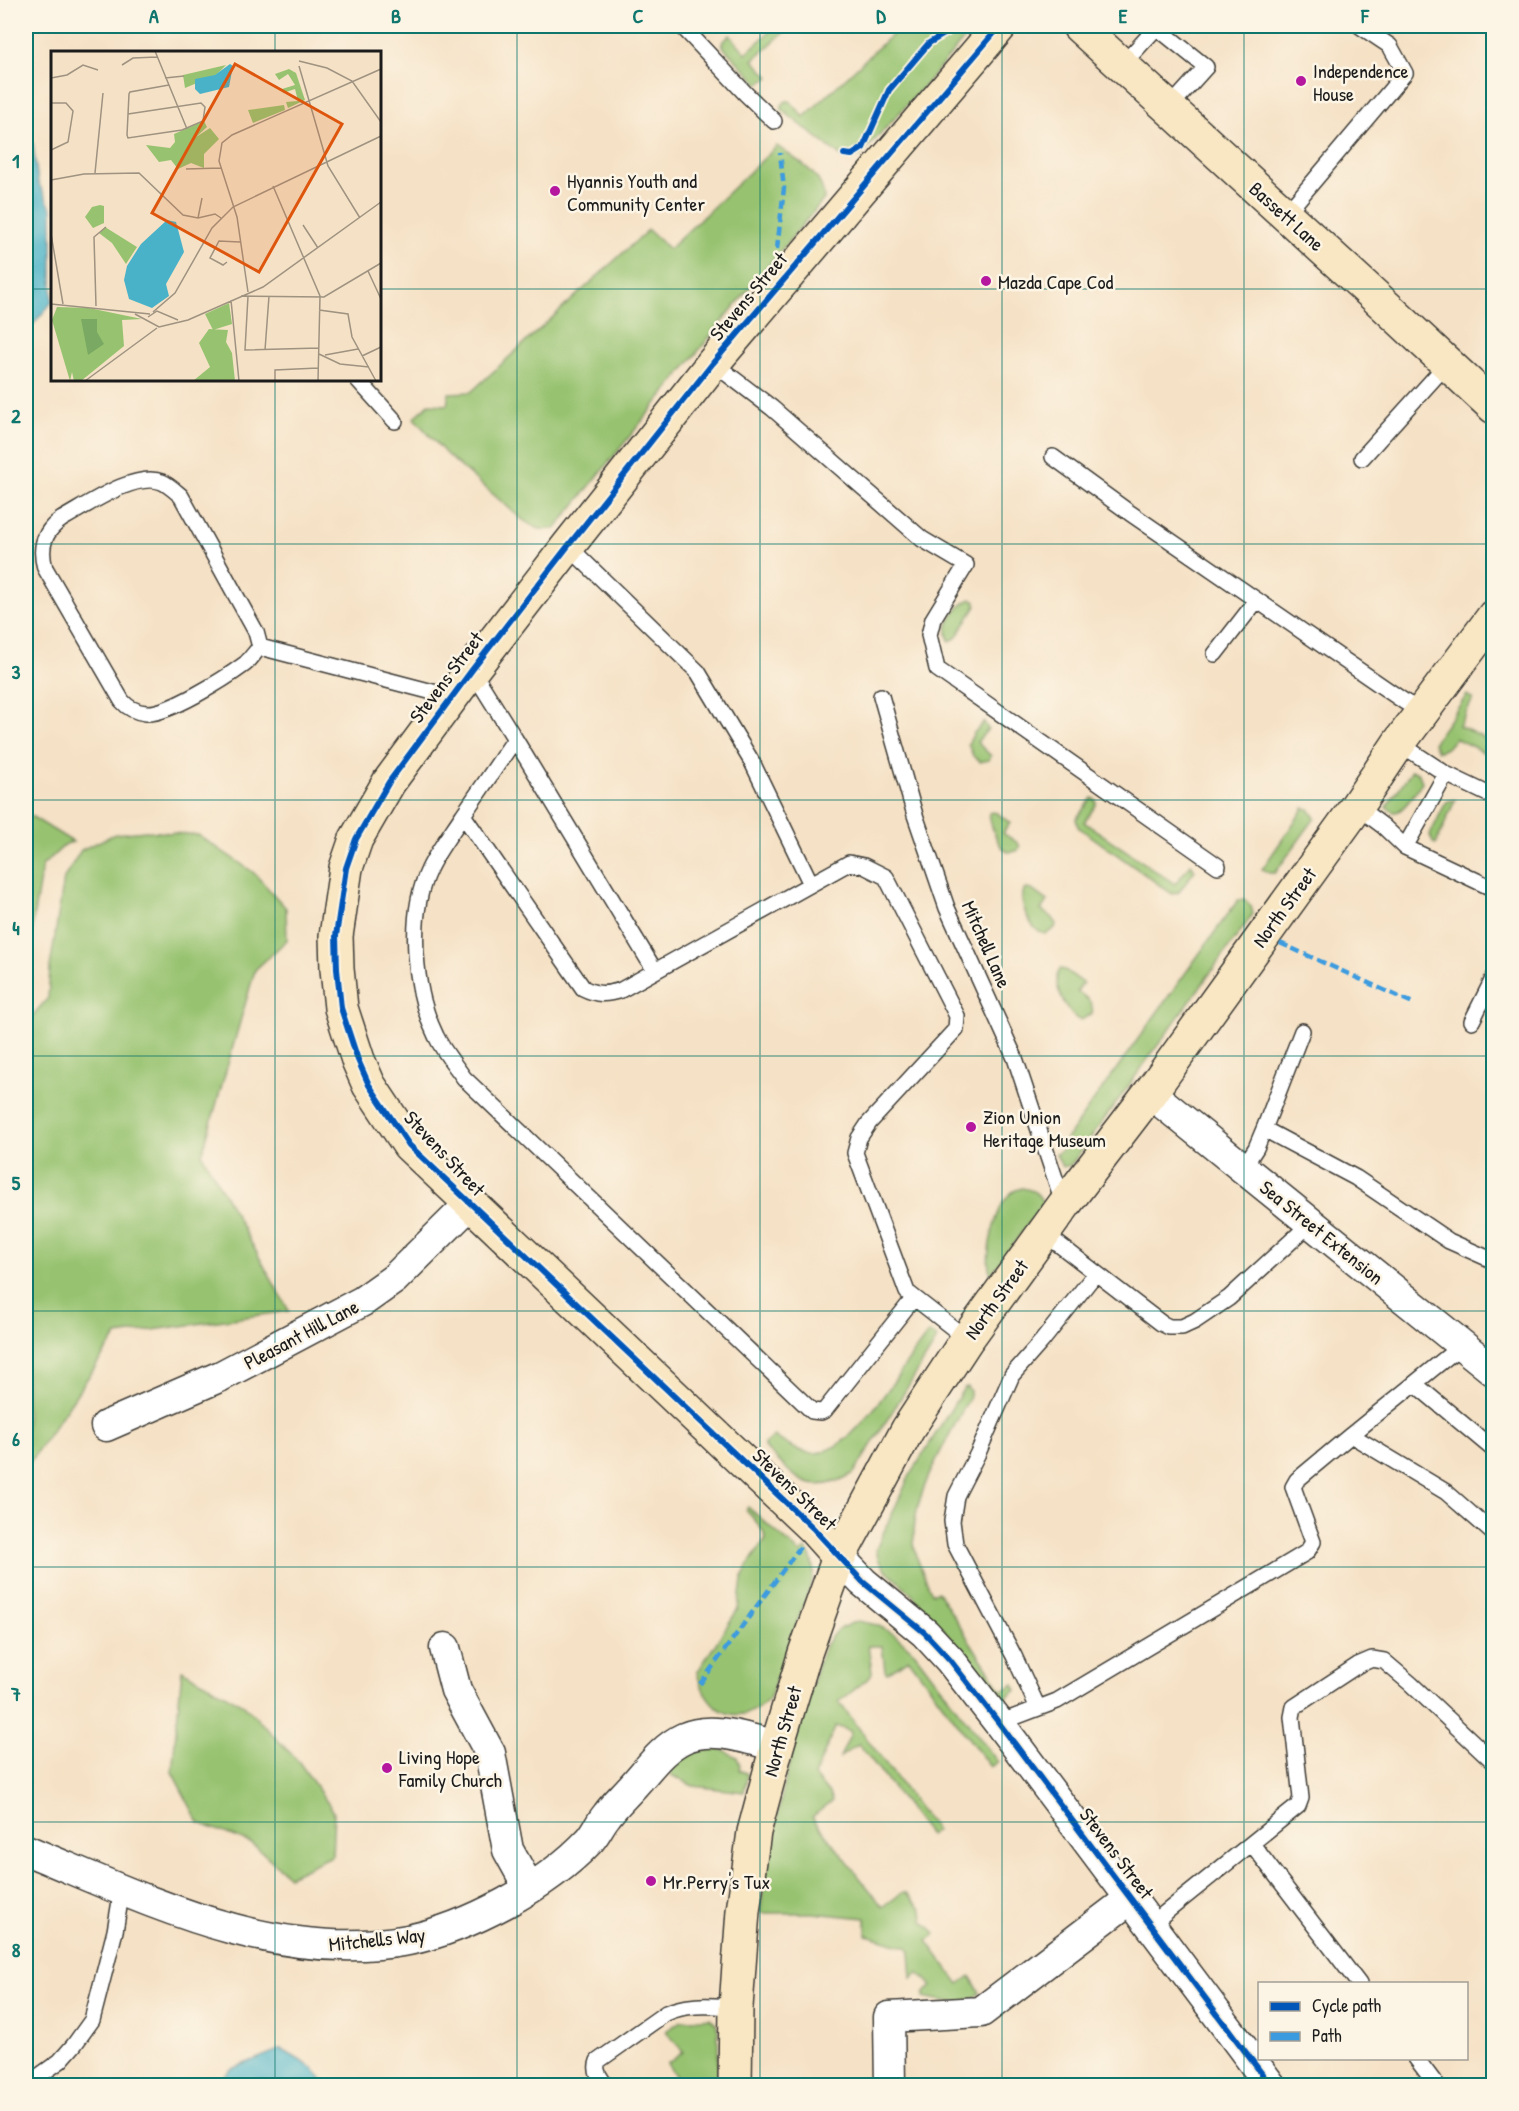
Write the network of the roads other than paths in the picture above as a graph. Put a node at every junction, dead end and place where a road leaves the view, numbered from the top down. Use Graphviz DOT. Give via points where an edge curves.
graph roads {
  1 [pos="682,26"];
  2 [pos="1000,26"];
  3 [pos="1079,26"];
  4 [pos="1156,26"];
  5 [pos="1360,26"];
  6 [pos="1122,65"];
  7 [pos="1169,108"];
  8 [pos="774,121"];
  9 [pos="1286,214"];
  10 [pos="713,363"];
  11 [pos="1447,364"];
  12 [pos="359,381"];
  13 [pos="1494,408"];
  14 [pos="396,421"];
  15 [pos="1053,457"];
  16 [pos="1362,458"];
  17 [pos="568,546"];
  18 [pos="1257,600"];
  19 [pos="1494,616"];
  20 [pos="260,647"];
  21 [pos="1215,654"];
  22 [pos="472,670"];
  23 [pos="881,696"];
  24 [pos="452,697"];
  25 [pos="1422,712"];
  26 [pos="515,739"];
  27 [pos="1399,743"];
  28 [pos="1446,774"];
  29 [pos="1494,797"];
  30 [pos="1356,806"];
  31 [pos="463,814"];
  32 [pos="1405,847"];
  33 [pos="1218,866"];
  34 [pos="811,884"];
  35 [pos="1494,889"];
  36 [pos="655,972"];
  37 [pos="1494,976"];
  38 [pos="1472,1021"];
  39 [pos="1302,1031"];
  40 [pos="1150,1093"];
  41 [pos="1264,1129"];
  42 [pos="1243,1168"];
  43 [pos="470,1204"];
  44 [pos="1064,1205"];
  45 [pos="1311,1223"];
  46 [pos="1044,1233"];
  47 [pos="1494,1261"];
  48 [pos="1096,1273"];
  49 [pos="913,1299"];
  50 [pos="967,1339"];
  51 [pos="1462,1345"];
  52 [pos="1494,1371"];
  53 [pos="1415,1384"];
  54 [pos="106,1426"];
  55 [pos="1351,1435"];
  56 [pos="1494,1450"];
  57 [pos="1494,1534"];
  58 [pos="840,1557"];
  59 [pos="445,1648"];
  60 [pos="1038,1708"];
  61 [pos="999,1723"];
  62 [pos="777,1746"];
  63 [pos="1494,1762"];
  64 [pos="1252,1844"];
  65 [pos="26,1850"];
  66 [pos="529,1888"];
  67 [pos="122,1889"];
  68 [pos="1130,1899"];
  69 [pos="1150,1925"];
  70 [pos="1358,1982"];
  71 [pos="736,2007"];
  72 [pos="1418,2060"];
  73 [pos="32,2081"];
  74 [pos="1260,2081"];
  75 [pos="606,2085"];
  76 [pos="735,2085"];
  77 [pos="890,2085"];
  78 [pos="1437,2085"];
  1 -- 8 [label="lane"];
  2 -- 10 [label="street, Stevens Street"];
  3 -- 6 [label="street, Bassett Lane"];
  4 -- 6 [label="lane"];
  4 -- 7 [label="lane" via="1206,68"];
  5 -- 9 [label="lane" via="1390,46 1405,73"];
  6 -- 7 [label="street, Bassett Lane"];
  7 -- 9 [label="street, Bassett Lane"];
  9 -- 11 [label="street, Bassett Lane"];
  10 -- 17 [label="street, Stevens Street"];
  10 -- 33 [label="lane" via="772,408 922,539 966,565 933,619 929,635 937,669"];
  11 -- 13 [label="street, Bassett Lane"];
  11 -- 16 [label="lane"];
  12 -- 14 [label="lane"];
  15 -- 18 [label="lane"];
  17 -- 22 [label="street, Stevens Street"];
  17 -- 34 [label="lane" via="698,672 752,762"];
  18 -- 21 [label="lane"];
  18 -- 25 [label="lane"];
  19 -- 25 [label="street, North Street"];
  20 -- 20 [label="lane" via="256,632 181,496 163,482 136,482 115,490 62,519 45,535 41,555 45,568 128,708 156,712 185,701 246,663"];
  20 -- 24 [label="lane"];
  22 -- 24 [label="street, Stevens Street"];
  22 -- 26 [label="lane"];
  23 -- 44 [label="lane, Mitchell Lane" via="947,908 1015,1058"];
  24 -- 43 [label="street, Stevens Street" via="389,782 356,839 339,907 337,969 341,1008 369,1085 410,1145"];
  25 -- 27 [label="street, North Street"];
  26 -- 31 [label="lane"];
  26 -- 36 [label="lane"];
  27 -- 28 [label="lane"];
  27 -- 30 [label="street, North Street"];
  28 -- 29 [label="lane"];
  28 -- 32 [label="lane"];
  30 -- 32 [label="lane"];
  30 -- 40 [label="street, North Street"];
  31 -- 36 [label="lane" via="583,988 609,994"];
  31 -- 49 [label="lane" via="428,870 419,904 416,946 418,982 425,1009 436,1037 464,1078 812,1411 825,1410"];
  32 -- 35 [label="lane"];
  34 -- 36 [label="lane"];
  34 -- 49 [label="lane" via="849,863 886,877 957,1016 956,1029 949,1039 869,1122 855,1153"];
  37 -- 38 [label="lane"];
  39 -- 41 [label="lane"];
  40 -- 42 [label="street, Sea Street Extension"];
  40 -- 44 [label="street, North Street"];
  41 -- 42 [label="lane"];
  41 -- 47 [label="lane" via="1356,1178 1449,1241"];
  42 -- 45 [label="street, Sea Street Extension"];
  43 -- 54 [label="street, Pleasant Hill Lane" via="394,1279 363,1301 221,1376"];
  43 -- 58 [label="street, Stevens Street"];
  44 -- 46 [label="street, North Street"];
  45 -- 48 [label="lane" via="1229,1298 1182,1327 1161,1323"];
  45 -- 51 [label="street, Sea Street Extension"];
  46 -- 48 [label="lane"];
  46 -- 50 [label="street, North Street"];
  48 -- 60 [label="lane" via="1012,1375 954,1504 955,1545"];
  49 -- 50 [label="lane"];
  50 -- 58 [label="street, North Street" via="908,1429"];
  51 -- 52 [label="street, Sea Street Extension"];
  51 -- 53 [label="lane"];
  53 -- 55 [label="lane"];
  53 -- 56 [label="lane"];
  55 -- 57 [label="lane" via="1446,1492"];
  55 -- 60 [label="lane" via="1293,1487 1313,1542 1307,1552 1057,1701"];
  58 -- 61 [label="street, Stevens Street" via="863,1582 925,1633"];
  58 -- 62 [label="street, North Street"];
  59 -- 66 [label="street" via="456,1690 490,1753 508,1850"];
  60 -- 61 [label="lane"];
  61 -- 68 [label="street, Stevens Street"];
  62 -- 66 [label="street, Mitchells Way" via="706,1733 675,1743 607,1815 591,1840"];
  62 -- 71 [label="street, North Street" via="754,1833"];
  63 -- 64 [label="lane" via="1395,1670 1384,1661 1372,1659 1294,1707 1301,1798 1298,1806"];
  64 -- 69 [label="lane"];
  64 -- 70 [label="lane"];
  65 -- 67 [label="street, Mitchells Way"];
  66 -- 67 [label="street, Mitchells Way" via="481,1915 432,1934 347,1946 249,1932"];
  67 -- 73 [label="lane" via="92,2020 60,2061"];
  68 -- 69 [label="street, Stevens Street"];
  68 -- 77 [label="street" via="981,2012 889,2017"];
  69 -- 74 [label="street, Stevens Street"];
  71 -- 75 [label="lane" via="694,2006 666,2013 598,2061 597,2073"];
  71 -- 76 [label="street, North Street"];
  72 -- 78 [label="lane"];
}
